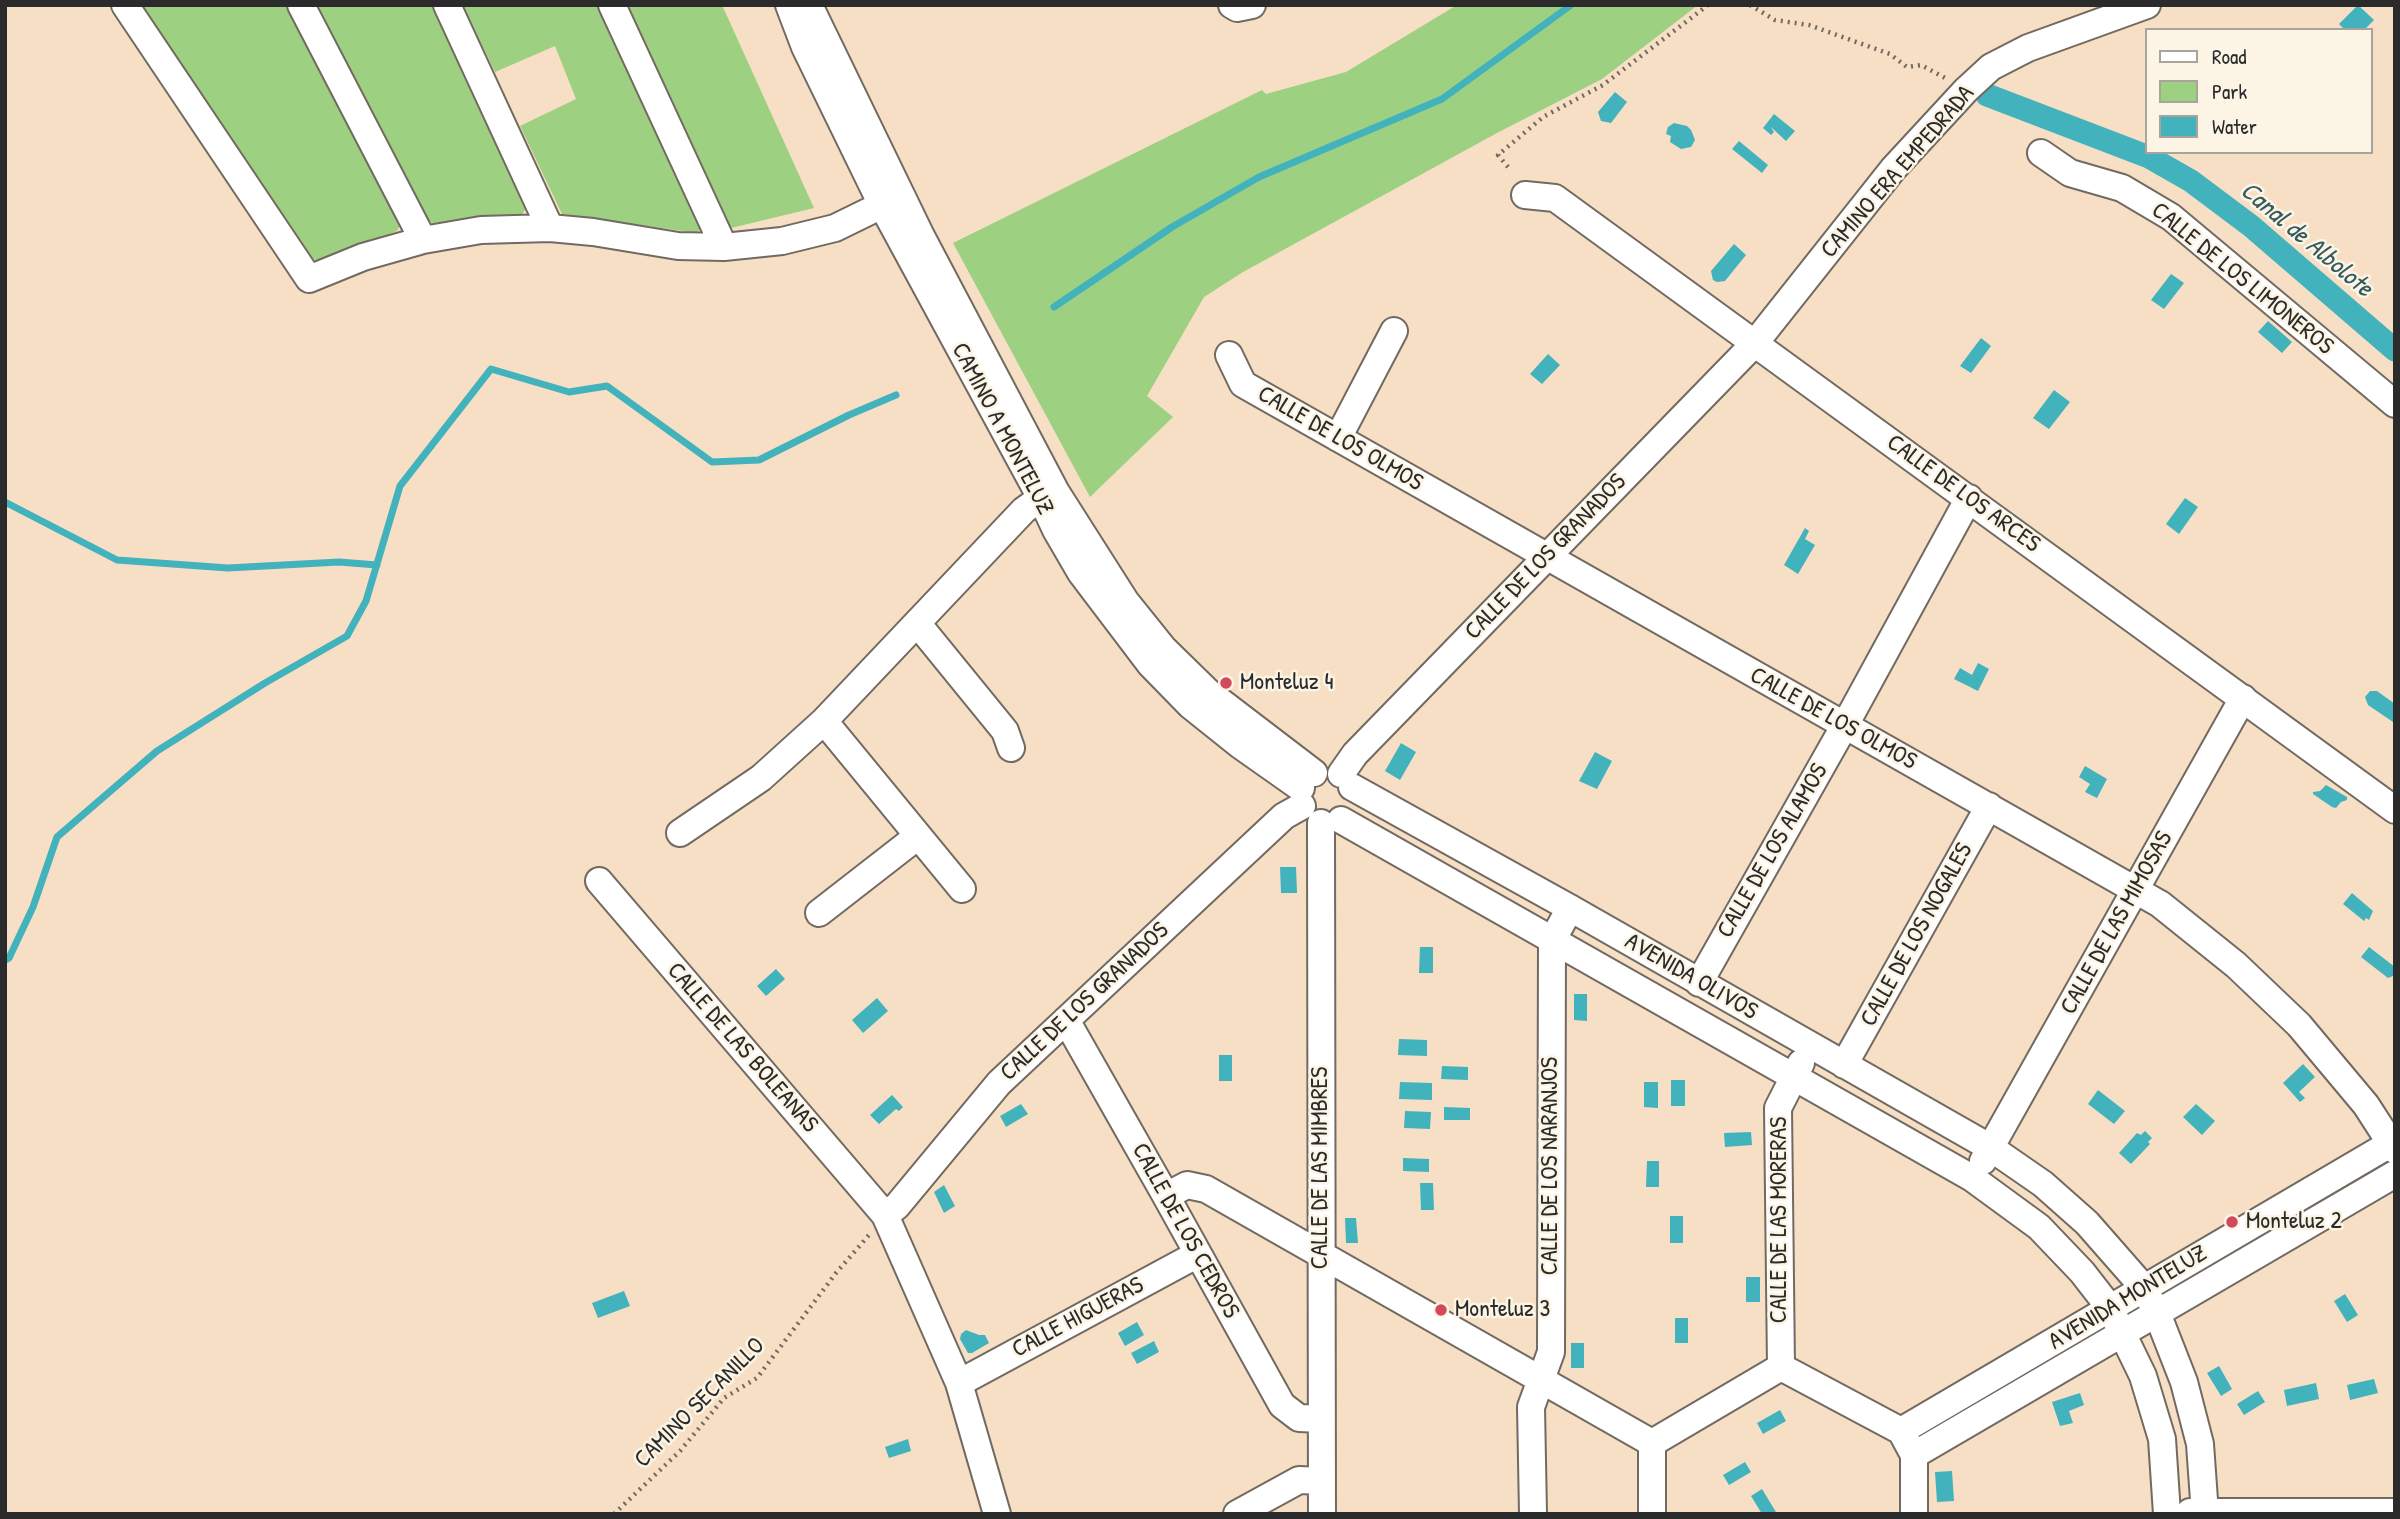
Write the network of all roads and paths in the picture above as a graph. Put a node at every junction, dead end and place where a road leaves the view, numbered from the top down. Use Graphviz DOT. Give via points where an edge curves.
graph roads {
  1 [pos="125,5"];
  2 [pos="301,5"];
  3 [pos="447,5"];
  4 [pos="612,5"];
  5 [pos="789,5"];
  6 [pos="809,5"];
  7 [pos="1232,5"];
  8 [pos="1252,5"];
  9 [pos="1708,5"];
  10 [pos="1750,5"];
  11 [pos="2147,5"];
  12 [pos="1921,65"];
  13 [pos="2042,153"];
  14 [pos="1508,167"];
  15 [pos="1525,195"];
  16 [pos="883,205"];
  17 [pos="550,228"];
  18 [pos="423,240"];
  19 [pos="724,247"];
  20 [pos="1394,331"];
  21 [pos="1755,343"];
  22 [pos="1229,355"];
  23 [pos="2395,404"];
  24 [pos="1338,438"];
  25 [pos="1049,495"];
  26 [pos="1969,499"];
  27 [pos="1546,556"];
  28 [pos="917,623"];
  29 [pos="2243,698"];
  30 [pos="824,721"];
  31 [pos="1844,726"];
  32 [pos="1011,748"];
  33 [pos="1347,781"];
  34 [pos="1316,802"];
  35 [pos="1989,806"];
  36 [pos="2395,810"];
  37 [pos="680,833"];
  38 [pos="918,836"];
  39 [pos="599,881"];
  40 [pos="962,889"];
  41 [pos="2136,889"];
  42 [pos="1570,908"];
  43 [pos="819,913"];
  44 [pos="1552,941"];
  45 [pos="1699,983"];
  46 [pos="1066,1020"];
  47 [pos="1812,1046"];
  48 [pos="1844,1065"];
  49 [pos="1793,1076"];
  50 [pos="2393,1145"];
  51 [pos="1991,1148"];
  52 [pos="2395,1174"];
  53 [pos="1972,1178"];
  54 [pos="1166,1196"];
  55 [pos="885,1215"];
  56 [pos="1198,1254"];
  57 [pos="1321,1255"];
  58 [pos="2144,1288"];
  59 [pos="2110,1308"];
  60 [pos="2157,1313"];
  61 [pos="2123,1332"];
  62 [pos="1781,1367"];
  63 [pos="1542,1379"];
  64 [pos="959,1383"];
  65 [pos="1321,1419"];
  66 [pos="1901,1431"];
  67 [pos="1652,1443"];
  68 [pos="1914,1455"];
  69 [pos="1322,1481"];
  70 [pos="2395,1512"];
  71 [pos="2167,1513"];
  72 [pos="2205,1513"];
  73 [pos="614,1514"];
  74 [pos="997,1514"];
  75 [pos="1237,1514"];
  76 [pos="1322,1514"];
  77 [pos="1533,1514"];
  78 [pos="1652,1514"];
  79 [pos="1913,1514"];
  1 -- 18 [label="street" via="309,279"];
  2 -- 18 [label="street"];
  3 -- 17 [label="street"];
  4 -- 19 [label="street"];
  5 -- 16 [label="street, CAMINO A MONTELUZ"];
  6 -- 25 [label="street, CAMINO A MONTELUZ"];
  7 -- 8 [label="street"];
  9 -- 14 [label="path" via="1603,85 1543,117 1499,155"];
  10 -- 12 [label="path" via="1775,20 1809,25 1890,54 1907,67"];
  11 -- 21 [label="street, CAMINO ERA EMPEDRADA" via="2028,48 1991,67 1893,169"];
  13 -- 23 [label="street, CALLE DE LOS LIMONEROS" via="2070,173 2122,188 2171,217"];
  15 -- 21 [label="street, CALLE DE LOS ARCES" via="1555,198"];
  16 -- 19 [label="street" via="835,228 782,241"];
  16 -- 25 [label="street, CAMINO A MONTELUZ"];
  17 -- 18 [label="street" via="481,230"];
  17 -- 19 [label="street" via="678,246"];
  20 -- 24 [label="street"];
  21 -- 26 [label="street, CALLE DE LOS ARCES"];
  21 -- 27 [label="street, CALLE DE LOS GRANADOS"];
  22 -- 24 [label="street, CALLE DE LOS OLMOS" via="1243,384"];
  24 -- 27 [label="street, CALLE DE LOS OLMOS"];
  25 -- 28 [label="street" via="1024,510"];
  25 -- 34 [label="street, CAMINO A MONTELUZ" via="1163,648"];
  26 -- 29 [label="street, CALLE DE LOS ARCES"];
  26 -- 31 [label="street, CALLE DE LOS ALAMOS"];
  27 -- 31 [label="street, CALLE DE LOS OLMOS"];
  27 -- 33 [label="street, CALLE DE LOS GRANADOS" via="1355,754"];
  28 -- 30 [label="street"];
  28 -- 32 [label="street" via="1005,731"];
  29 -- 36 [label="street, CALLE DE LOS ARCES"];
  29 -- 41 [label="street, CALLE DE LAS MIMOSAS"];
  30 -- 37 [label="street" via="761,778"];
  30 -- 38 [label="street"];
  31 -- 35 [label="street, CALLE DE LOS OLMOS"];
  31 -- 45 [label="street, CALLE DE LOS ALAMOS"];
  33 -- 34 [label="street" via="1328,770"];
  33 -- 34 [label="street" via="1352,807"];
  33 -- 42 [label="street, AVENIDA OLIVOS"];
  34 -- 44 [label="street, AVENIDA OLIVOS"];
  34 -- 46 [label="street, CALLE DE LOS GRANADOS" via="1284,816"];
  34 -- 57 [label="street, CALLE DE LAS MIMBRES"];
  35 -- 41 [label="street, CALLE DE LOS OLMOS"];
  35 -- 48 [label="street, CALLE DE LOS NOGALES"];
  38 -- 40 [label="street"];
  38 -- 43 [label="street"];
  39 -- 55 [label="street, CALLE DE LAS BOLEANAS"];
  41 -- 50 [label="street, CALLE DE LOS OLMOS" via="2236,965 2299,1025"];
  41 -- 51 [label="street, CALLE DE LAS MIMOSAS"];
  42 -- 44 [label="street"];
  42 -- 45 [label="street, AVENIDA OLIVOS"];
  44 -- 49 [label="street, AVENIDA OLIVOS"];
  44 -- 63 [label="street, CALLE DE LOS NARANJOS" via="1551,1352"];
  45 -- 47 [label="street, AVENIDA OLIVOS"];
  46 -- 54 [label="street, CALLE DE LOS CEDROS"];
  46 -- 55 [label="street, CALLE DE LOS GRANADOS" via="999,1083"];
  47 -- 48 [label="street, AVENIDA OLIVOS"];
  47 -- 49 [label="street"];
  48 -- 51 [label="street, AVENIDA OLIVOS"];
  49 -- 53 [label="street, AVENIDA OLIVOS"];
  49 -- 62 [label="street, CALLE DE LAS MORERAS" via="1778,1108"];
  50 -- 58 [label="street, AVENIDA MONTELUZ"];
  51 -- 53 [label="street"];
  51 -- 58 [label="street, AVENIDA OLIVOS" via="2043,1184 2087,1223"];
  52 -- 60 [label="street, AVENIDA MONTELUZ"];
  53 -- 59 [label="street, AVENIDA OLIVOS" via="2039,1227"];
  54 -- 56 [label="street, CALLE DE LOS CEDROS"];
  54 -- 57 [label="street" via="1187,1185 1206,1189"];
  55 -- 64 [label="street, CALLE DE LAS BOLEANAS"];
  55 -- 73 [label="path, CAMINO SECANILLO" via="757,1378 724,1398 680,1451"];
  56 -- 64 [label="street, CALLE HIGUERAS"];
  56 -- 65 [label="street, CALLE DE LOS CEDROS" via="1282,1405 1299,1418"];
  57 -- 63 [label="street"];
  57 -- 65 [label="street, CALLE DE LAS MIMBRES"];
  58 -- 59 [label="street, AVENIDA MONTELUZ"];
  58 -- 60 [label="street, AVENIDA OLIVOS"];
  59 -- 61 [label="street, AVENIDA OLIVOS"];
  59 -- 66 [label="street, AVENIDA MONTELUZ"];
  60 -- 61 [label="street, AVENIDA MONTELUZ"];
  60 -- 72 [label="street, AVENIDA OLIVOS" via="2184,1382 2200,1444"];
  61 -- 68 [label="street, AVENIDA MONTELUZ"];
  61 -- 71 [label="street, AVENIDA OLIVOS" via="2143,1376 2162,1439"];
  62 -- 66 [label="street"];
  62 -- 67 [label="street"];
  63 -- 67 [label="street"];
  63 -- 77 [label="street, CALLE DE LOS NARANJOS" via="1531,1407"];
  64 -- 74 [label="street, CALLE DE LAS BOLEANAS"];
  65 -- 69 [label="street, CALLE DE LAS MIMBRES"];
  66 -- 68 [label="street"];
  67 -- 78 [label="street"];
  68 -- 79 [label="street"];
  69 -- 75 [label="street" via="1299,1480"];
  69 -- 76 [label="street, CALLE DE LAS MIMBRES"];
  70 -- 72 [label="street"];
  71 -- 72 [label="street, AVENIDA OLIVOS"];
}
